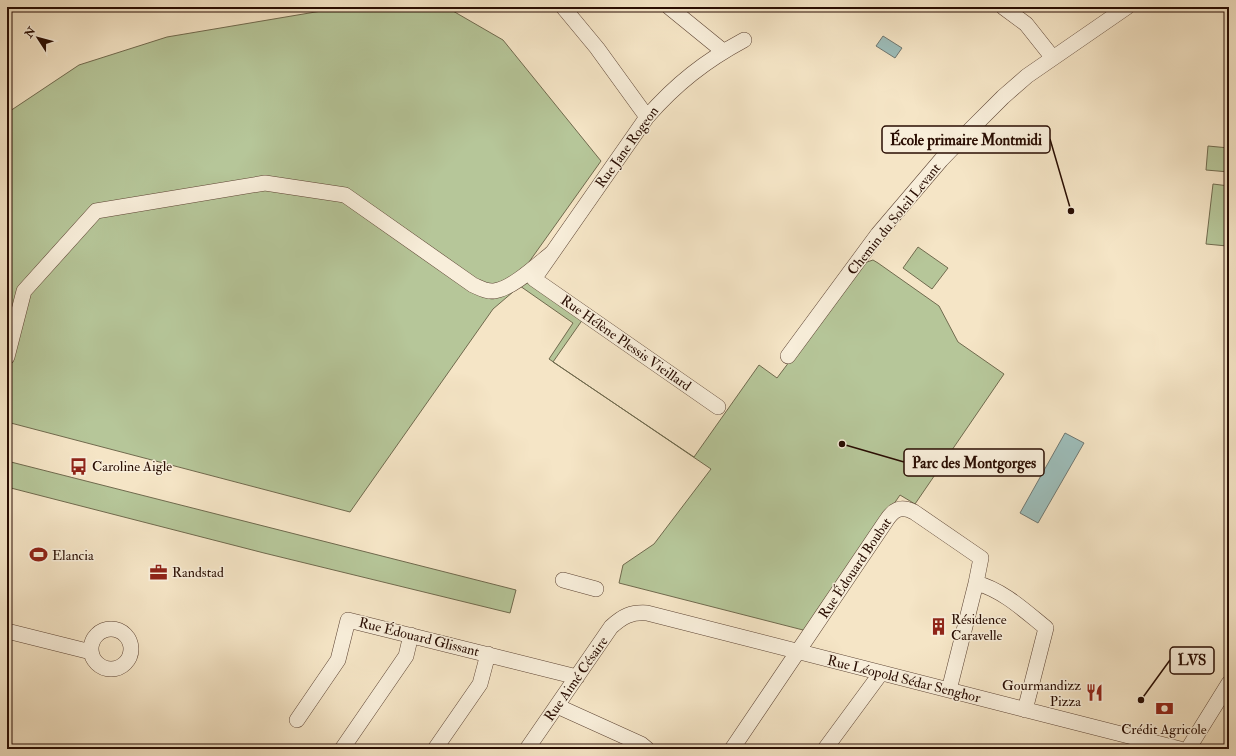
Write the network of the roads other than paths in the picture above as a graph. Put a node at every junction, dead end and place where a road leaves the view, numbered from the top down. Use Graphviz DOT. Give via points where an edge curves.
graph roads {
  1 [pos="669,7"];
  2 [pos="1003,7"];
  3 [pos="1127,7"];
  4 [pos="570,9"];
  5 [pos="744,40"];
  6 [pos="723,51"];
  7 [pos="1053,58"];
  8 [pos="647,117"];
  9 [pos="553,252"];
  10 [pos="534,279"];
  11 [pos="788,356"];
  12 [pos="7,357"];
  13 [pos="718,407"];
  14 [pos="563,580"];
  15 [pos="976,583"];
  16 [pos="596,589"];
  17 [pos="628,614"];
  18 [pos="7,631"];
  19 [pos="411,635"];
  20 [pos="91,652"];
  21 [pos="797,652"];
  22 [pos="488,654"];
  23 [pos="881,673"];
  24 [pos="577,677"];
  25 [pos="1229,683"];
  26 [pos="949,690"];
  27 [pos="557,706"];
  28 [pos="1024,710"];
  29 [pos="296,720"];
  30 [pos="342,749"];
  31 [pos="435,749"];
  32 [pos="528,749"];
  33 [pos="647,749"];
  34 [pos="732,749"];
  35 [pos="825,749"];
  36 [pos="1180,749"];
  37 [pos="1188,749"];
  1 -- 6 [label="street"];
  2 -- 7 [label="street" via="1026,24"];
  3 -- 7 [label="street, Chemin du Soleil Levant"];
  4 -- 8 [label="street"];
  5 -- 6 [label="street, Rue Jane Rogeon"];
  6 -- 8 [label="street, Rue Jane Rogeon" via="668,93"];
  7 -- 11 [label="street, Chemin du Soleil Levant" via="1003,96 941,160 878,234"];
  8 -- 9 [label="street, Rue Jane Rogeon"];
  9 -- 10 [label="street, Rue Jane Rogeon"];
  9 -- 12 [label="street" via="510,284 492,291 473,285 345,195 265,183 96,211 24,291"];
  10 -- 13 [label="street, Rue Hélène Plessis Vieillard"];
  14 -- 16 [label="street"];
  15 -- 21 [label="street, Rue Édouard Boubat" via="981,558 914,512 901,508 895,510"];
  15 -- 26 [label="street"];
  15 -- 28 [label="street" via="1007,598 1046,628"];
  17 -- 21 [label="street, Rue Léopold Sédar Senghor" via="647,613"];
  17 -- 24 [label="street, Rue Aimé Césaire" via="612,627"];
  18 -- 20 [label="street"];
  19 -- 22 [label="street, Rue Édouard Glissant"];
  19 -- 29 [label="street, Rue Édouard Glissant" via="348,620 338,660"];
  19 -- 30 [label="street" via="406,656"];
  21 -- 23 [label="street, Rue Léopold Sédar Senghor"];
  21 -- 34 [label="street"];
  22 -- 24 [label="street, Rue Édouard Glissant"];
  22 -- 31 [label="street" via="480,684"];
  23 -- 26 [label="street, Rue Léopold Sédar Senghor"];
  23 -- 35 [label="street"];
  24 -- 27 [label="street, Rue Aimé Césaire"];
  25 -- 37 [label="street"];
  26 -- 28 [label="street, Rue Léopold Sédar Senghor"];
  27 -- 32 [label="street, Rue Aimé Césaire"];
  27 -- 33 [label="street"];
  28 -- 36 [label="street, Rue Léopold Sédar Senghor"];
}
